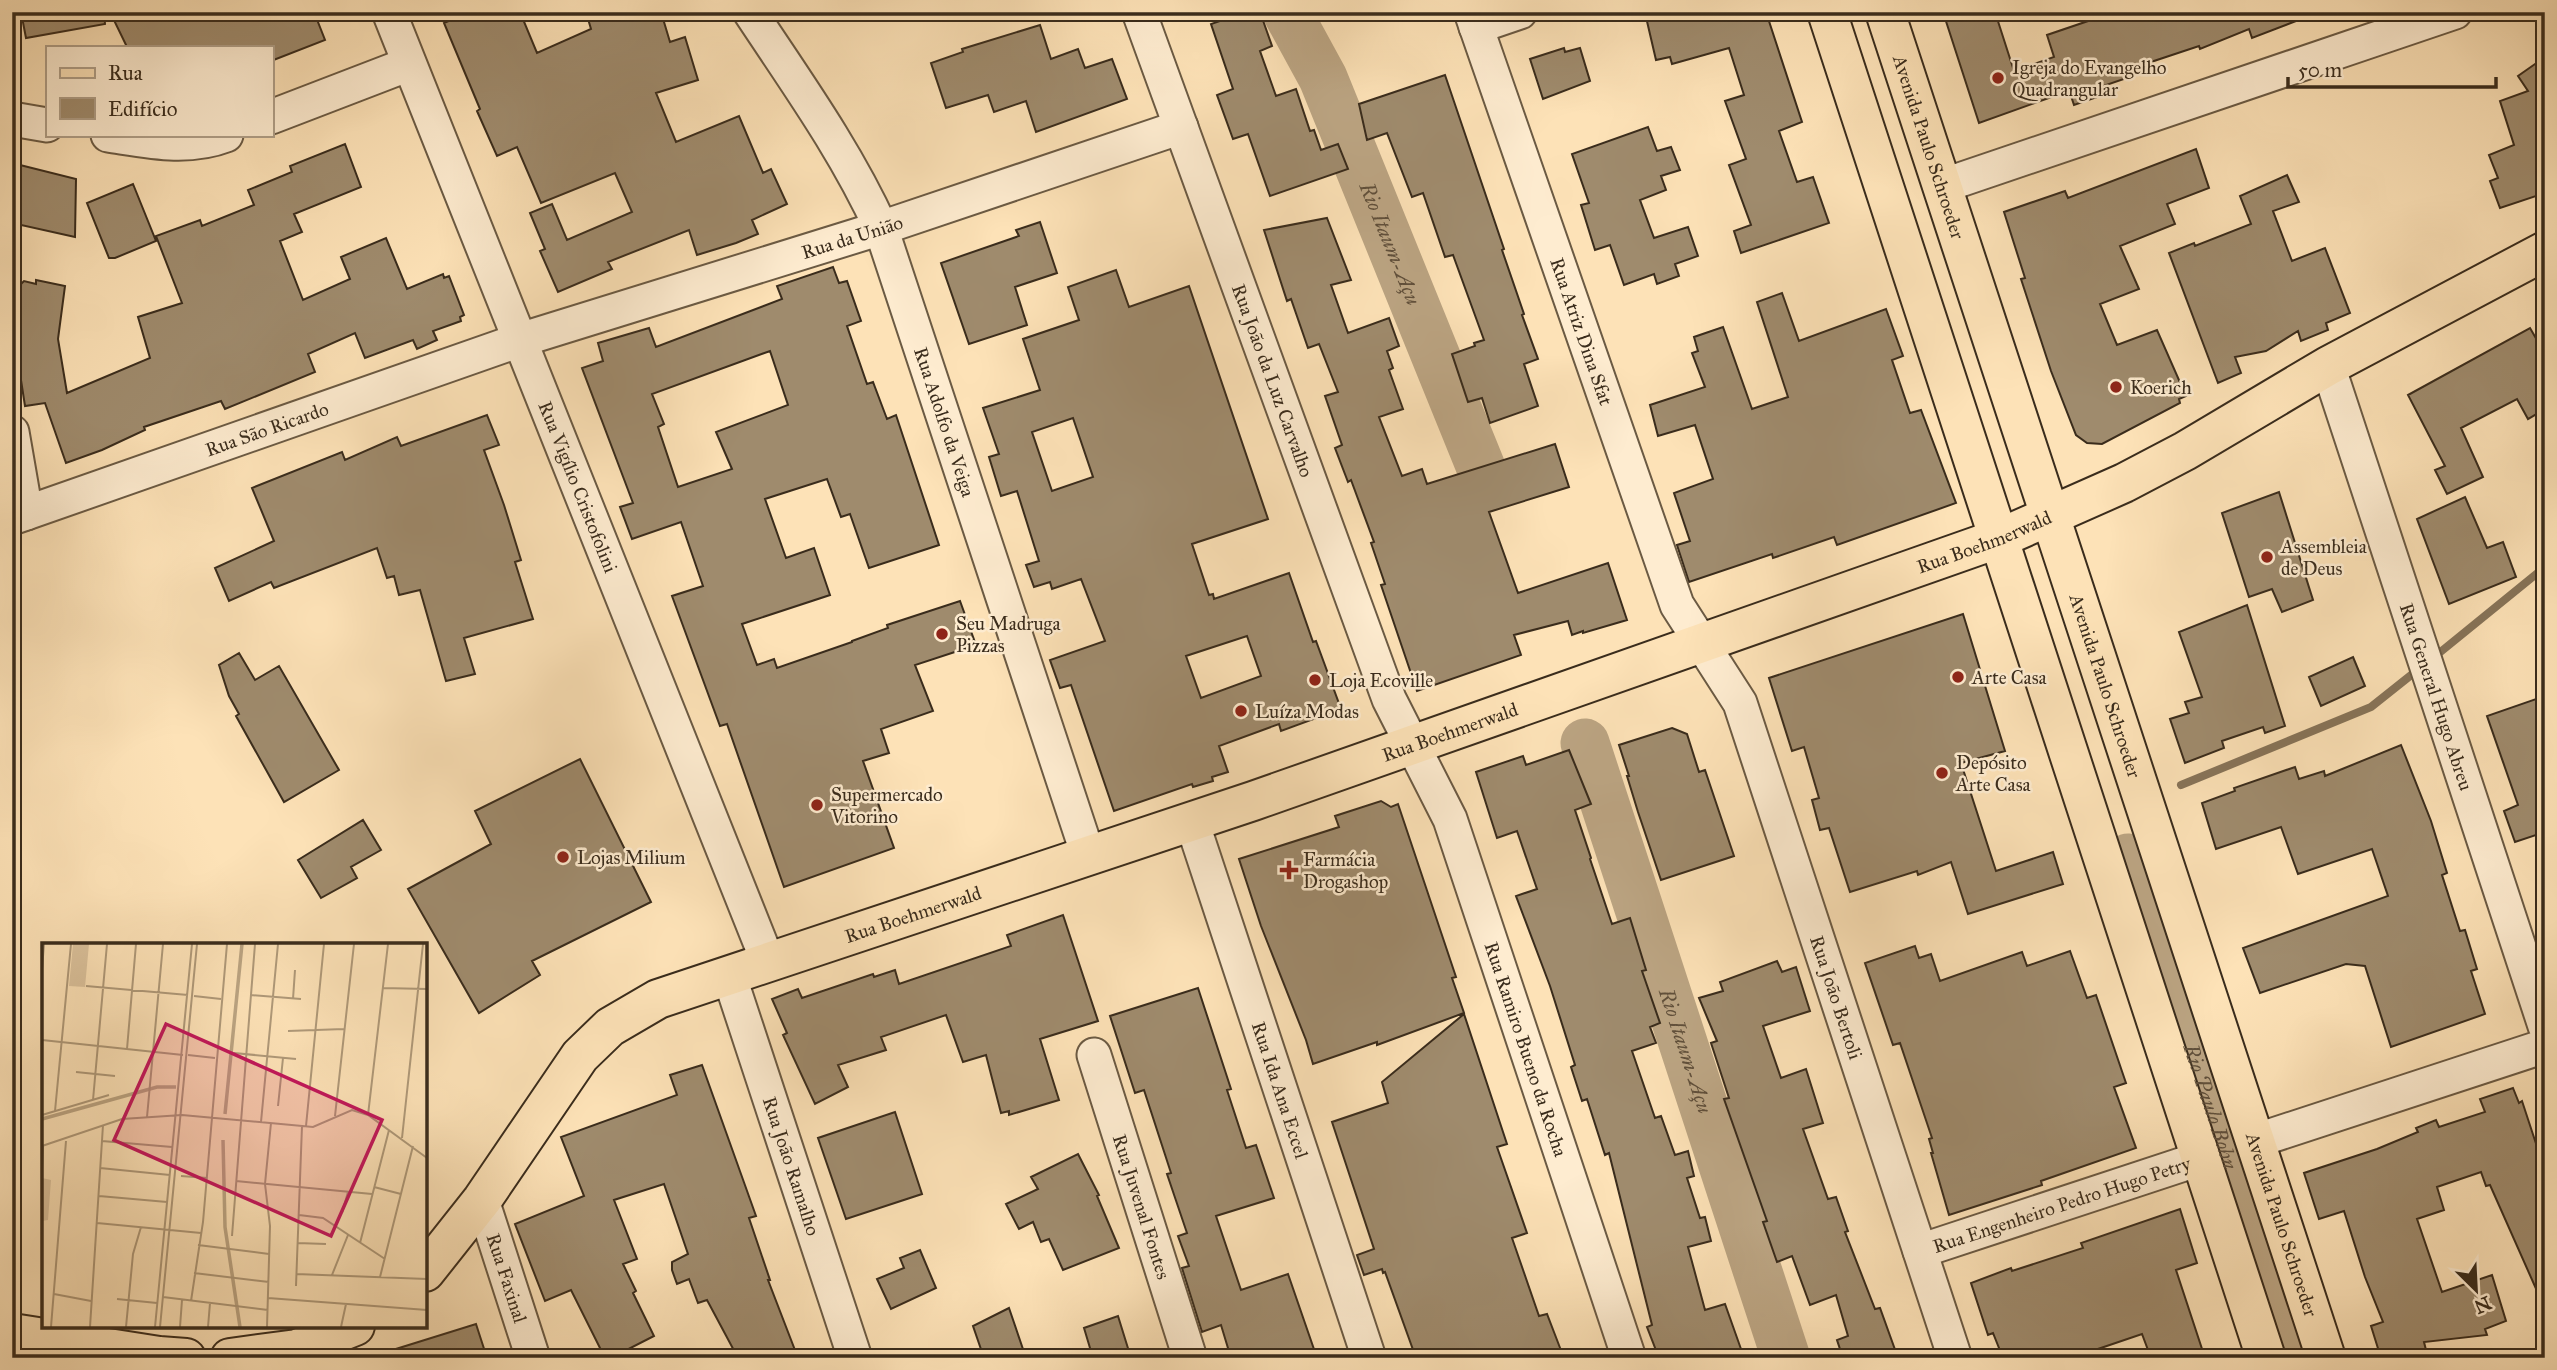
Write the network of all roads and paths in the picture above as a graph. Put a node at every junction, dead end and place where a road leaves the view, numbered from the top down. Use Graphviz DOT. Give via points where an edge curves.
graph roads {
  1 [pos="389,12"];
  2 [pos="750,12"];
  3 [pos="1139,12"];
  4 [pos="1520,12"];
  5 [pos="1827,12"];
  6 [pos="1885,12"];
  7 [pos="2455,12"];
  8 [pos="1474,19"];
  9 [pos="409,64"];
  10 [pos="273,116"];
  11 [pos="12,119"];
  12 [pos="46,125"];
  13 [pos="1181,127"];
  14 [pos="116,136"];
  15 [pos="222,136"];
  16 [pos="1942,187"];
  17 [pos="881,228"];
  18 [pos="2545,251"];
  19 [pos="520,340"];
  20 [pos="2328,366"];
  21 [pos="12,432"];
  22 [pos="19,516"];
  23 [pos="2051,518"];
  24 [pos="2000,538"];
  25 [pos="1703,643"];
  26 [pos="1413,746"];
  27 [pos="1192,822"];
  28 [pos="1088,855"];
  29 [pos="768,962"];
  30 [pos="729,975"];
  31 [pos="2545,1026"];
  32 [pos="2545,1045"];
  33 [pos="1094,1055"];
  34 [pos="2255,1141"];
  35 [pos="2202,1158"];
  36 [pos="482,1200"];
  37 [pos="1920,1251"];
  38 [pos="427,1269"];
  39 [pos="350,1328"];
  40 [pos="12,1333"];
  41 [pos="168,1357"];
  42 [pos="230,1358"];
  43 [pos="533,1358"];
  44 [pos="855,1358"];
  45 [pos="1190,1358"];
  46 [pos="1369,1358"];
  47 [pos="1629,1358"];
  48 [pos="1955,1358"];
  49 [pos="2266,1358"];
  50 [pos="2326,1358"];
  1 -- 9 [label="street, Rua Vigílio Cristofolini"];
  2 -- 17 [label="street, Rua Adolfo da Veiga" via="841,149"];
  3 -- 13 [label="street, Rua João da Luz Carvalho"];
  4 -- 8 [label="street"];
  5 -- 24 [label="main road"];
  6 -- 16 [label="main road, Avenida Paulo Schroeder"];
  7 -- 16 [label="street"];
  8 -- 25 [label="street, Rua Atriz Dina Sfat" via="1677,605"];
  9 -- 10 [label="street"];
  9 -- 19 [label="street, Rua Vigílio Cristofolini"];
  11 -- 12 [label="street"];
  13 -- 17 [label="street, Rua da União"];
  13 -- 26 [label="street, Rua João da Luz Carvalho" via="1389,699"];
  14 -- 15 [label="street" via="181,144"];
  16 -- 23 [label="main road, Avenida Paulo Schroeder"];
  17 -- 19 [label="street, Rua da União"];
  17 -- 28 [label="street, Rua Adolfo da Veiga"];
  18 -- 20 [label="main road, Rua Boehmerwald"];
  19 -- 22 [label="street, Rua São Ricardo"];
  19 -- 29 [label="street, Rua Vigílio Cristofolini"];
  20 -- 23 [label="main road, Rua Boehmerwald" via="2185,451"];
  20 -- 31 [label="street, Rua General Hugo Abreu"];
  21 -- 22 [label="street"];
  23 -- 24 [label="main road, Rua Boehmerwald"];
  23 -- 34 [label="main road, Avenida Paulo Schroeder"];
  24 -- 25 [label="main road, Rua Boehmerwald"];
  24 -- 35 [label="main road"];
  25 -- 26 [label="main road, Rua Boehmerwald"];
  25 -- 37 [label="street, Rua João Bertoli" via="1740,703"];
  26 -- 27 [label="main road, Rua Boehmerwald"];
  26 -- 47 [label="street, Rua Ramiro Bueno da Rocha" via="1450,819"];
  27 -- 28 [label="main road, Rua Boehmerwald"];
  27 -- 46 [label="street, Rua Ida Ana Eccel"];
  28 -- 29 [label="main road, Rua Boehmerwald"];
  29 -- 30 [label="main road, Rua Boehmerwald"];
  30 -- 36 [label="main road, Rua Boehmerwald" via="658,999 610,1027 580,1056"];
  30 -- 44 [label="street, Rua João Ramalho"];
  32 -- 34 [label="street"];
  33 -- 45 [label="street, Rua Juvenal Fontes"];
  34 -- 50 [label="main road, Avenida Paulo Schroeder"];
  35 -- 37 [label="street, Rua Engenheiro Pedro Hugo Petry"];
  35 -- 49 [label="main road"];
  36 -- 38 [label="main road, Rua Boehmerwald"];
  36 -- 43 [label="street, Rua Faxinal"];
  37 -- 48 [label="street, Rua João Bertoli"];
  39 -- 42 [label="main road" via="297,1349"];
  40 -- 41 [label="main road"];
}
